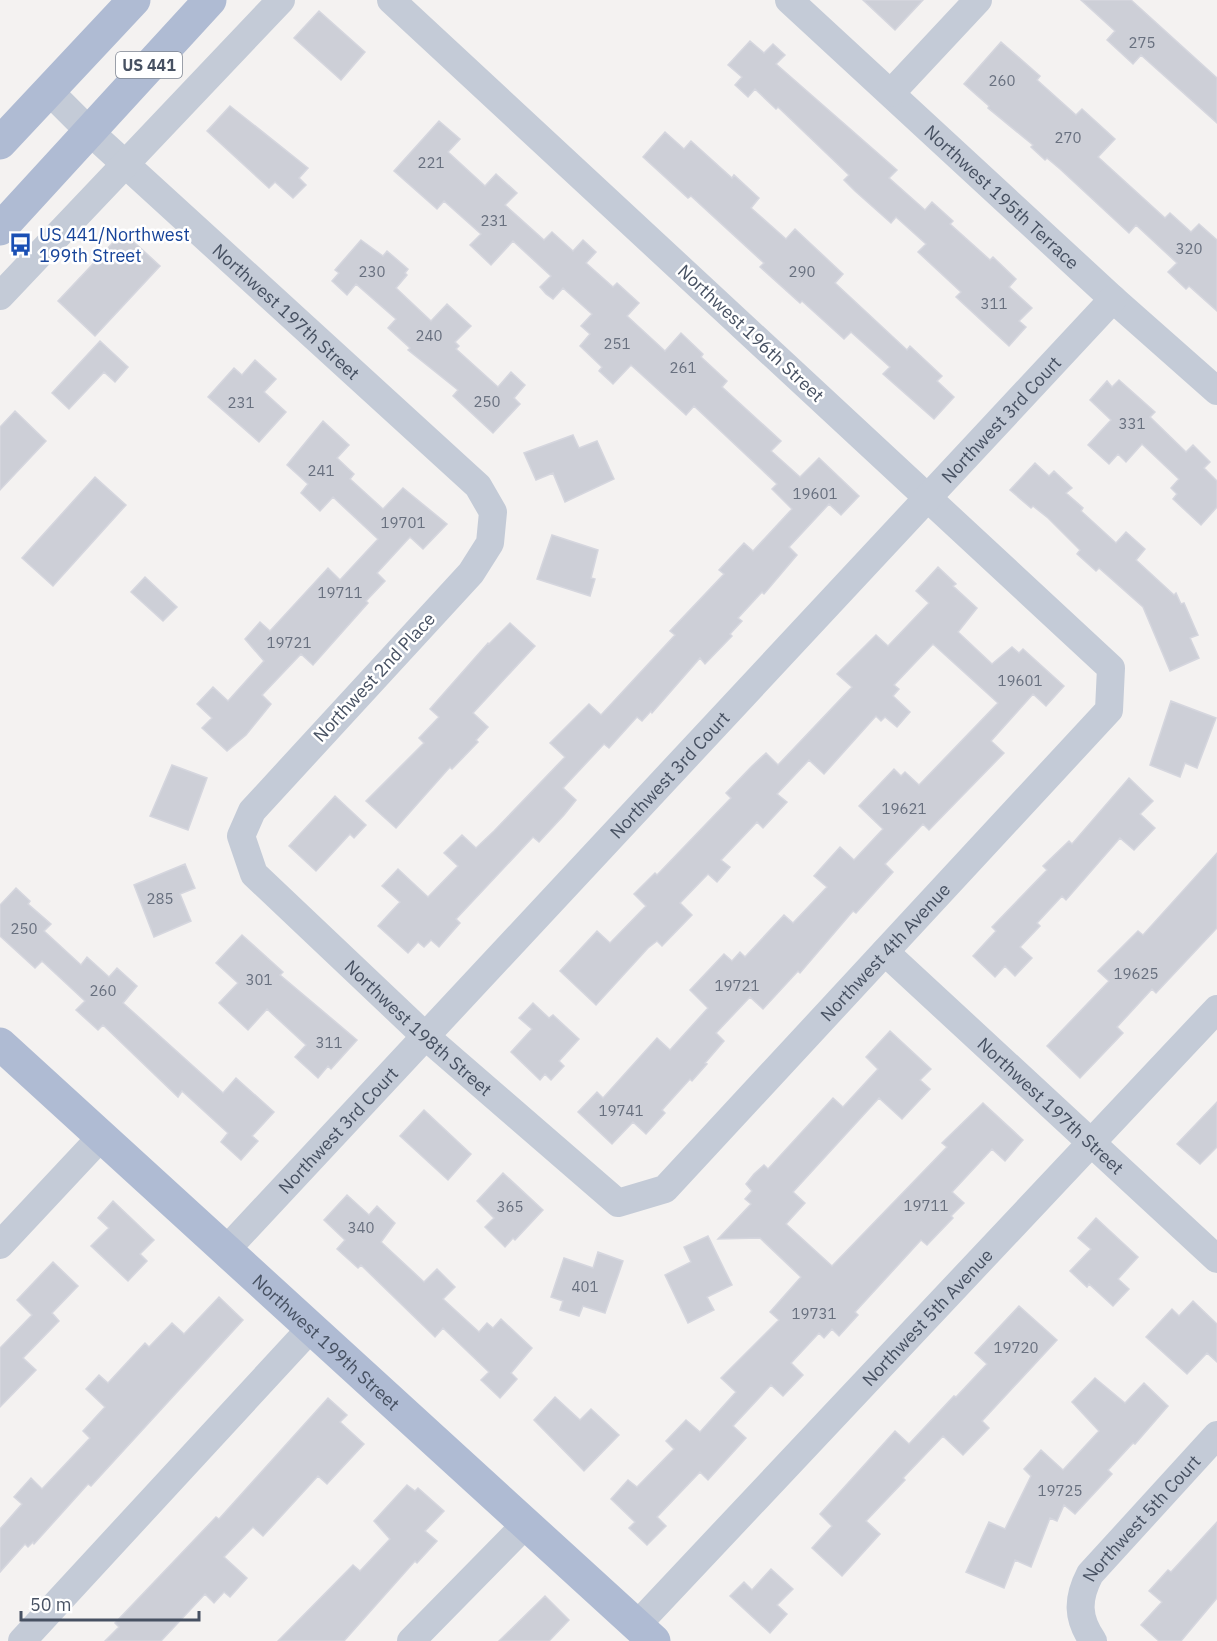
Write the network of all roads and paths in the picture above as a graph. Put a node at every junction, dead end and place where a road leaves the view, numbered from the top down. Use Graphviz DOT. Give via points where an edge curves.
graph roads {
  1 [pos="134,0"];
  2 [pos="210,0"];
  3 [pos="281,0"];
  4 [pos="391,0"];
  5 [pos="789,0"];
  6 [pos="978,0"];
  7 [pos="49,91"];
  8 [pos="891,93"];
  9 [pos="89,131"];
  10 [pos="0,143"];
  11 [pos="125,164"];
  12 [pos="0,229"];
  13 [pos="0,296"];
  14 [pos="1113,299"];
  15 [pos="1217,391"];
  16 [pos="928,496"];
  17 [pos="494,512"];
  18 [pos="1111,668"];
  19 [pos="241,836"];
  20 [pos="885,952"];
  21 [pos="1217,1009"];
  22 [pos="424,1035"];
  23 [pos="0,1044"];
  24 [pos="102,1136"];
  25 [pos="1090,1143"];
  26 [pos="618,1203"];
  27 [pos="0,1245"];
  28 [pos="226,1250"];
  29 [pos="1217,1259"];
  30 [pos="311,1328"];
  31 [pos="1217,1435"];
  32 [pos="526,1524"];
  33 [pos="646,1633"];
  34 [pos="22,1641"];
  35 [pos="411,1641"];
  36 [pos="1094,1641"];
  1 -- 7 [label="main road, US 441"];
  2 -- 9 [label="main road, US 441"];
  3 -- 11 [label="street"];
  4 -- 16 [label="street, Northwest 196th Street"];
  5 -- 8 [label="street, Northwest 195th Terrace"];
  6 -- 8 [label="street"];
  7 -- 9 [label="street, Northwest 197th Street"];
  7 -- 10 [label="main road, US 441"];
  8 -- 14 [label="street, Northwest 195th Terrace"];
  9 -- 11 [label="street, Northwest 197th Street"];
  9 -- 12 [label="main road, US 441"];
  11 -- 13 [label="street"];
  11 -- 17 [label="street, Northwest 197th Street" via="478,486"];
  14 -- 15 [label="street, Northwest 195th Terrace"];
  14 -- 16 [label="street, Northwest 3rd Court"];
  16 -- 18 [label="street, Northwest 196th Street"];
  16 -- 22 [label="street, Northwest 3rd Court"];
  17 -- 19 [label="street, Northwest 2nd Place" via="490,543 471,573 252,811"];
  18 -- 20 [label="street, Northwest 4th Avenue" via="1109,711"];
  19 -- 22 [label="street, Northwest 198th Street" via="254,874"];
  20 -- 25 [label="street, Northwest 197th Street"];
  20 -- 26 [label="street, Northwest 4th Avenue" via="664,1189"];
  21 -- 25 [label="street, Northwest 5th Avenue"];
  22 -- 26 [label="street, Northwest 198th Street"];
  22 -- 28 [label="street, Northwest 3rd Court"];
  23 -- 24 [label="main road, Northwest 199th Street"];
  24 -- 27 [label="street"];
  24 -- 28 [label="main road, Northwest 199th Street"];
  25 -- 29 [label="street, Northwest 197th Street"];
  25 -- 33 [label="street, Northwest 5th Avenue"];
  28 -- 30 [label="main road, Northwest 199th Street"];
  30 -- 32 [label="main road, Northwest 199th Street"];
  30 -- 34 [label="street"];
  31 -- 36 [label="street, Northwest 5th Court" via="1090,1574 1078,1607 1084,1627"];
  32 -- 33 [label="main road, Northwest 199th Street"];
  32 -- 35 [label="street"];
}
